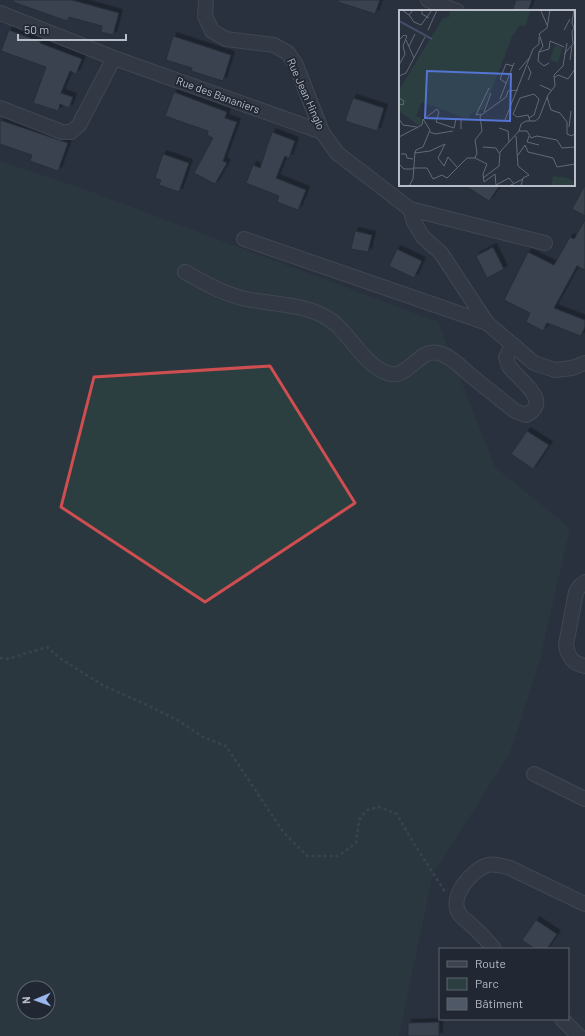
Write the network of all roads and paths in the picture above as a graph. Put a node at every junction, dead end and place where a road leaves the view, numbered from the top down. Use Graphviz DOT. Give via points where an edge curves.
graph roads {
  1 [pos="206,0"];
  2 [pos="428,0"];
  3 [pos="453,10"];
  4 [pos="0,13"];
  5 [pos="114,58"];
  6 [pos="0,108"];
  7 [pos="322,132"];
  8 [pos="410,209"];
  9 [pos="244,239"];
  10 [pos="545,243"];
  11 [pos="185,272"];
  12 [pos="487,323"];
  13 [pos="516,347"];
  14 [pos="585,363"];
  15 [pos="585,582"];
  16 [pos="0,658"];
  17 [pos="585,666"];
  18 [pos="534,774"];
  19 [pos="585,799"];
  20 [pos="446,893"];
  21 [pos="585,904"];
  22 [pos="493,948"];
  23 [pos="563,1020"];
  24 [pos="579,1036"];
  1 -- 7 [label="street, Rue Jean Hinglo" via="205,16 212,30 226,39 274,45 288,53 296,65"];
  2 -- 3 [label="street"];
  4 -- 5 [label="street, Rue des Bananiers"];
  5 -- 6 [label="street" via="79,125 71,132 62,132"];
  5 -- 7 [label="street, Rue des Bananiers"];
  7 -- 8 [label="street, Rue Jean Hinglo" via="337,153"];
  8 -- 10 [label="street, Rue Jean Hinglo"];
  8 -- 12 [label="street" via="423,237 442,253"];
  9 -- 12 [label="street"];
  11 -- 13 [label="street" via="222,292 244,299 292,306 321,315 340,327 364,357 388,373 397,374 405,371 421,357 438,352 451,359 515,411 526,414 535,407 535,397 510,367 506,357 510,350"];
  12 -- 13 [label="street"];
  13 -- 14 [label="street" via="534,363 554,370 572,368"];
  15 -- 17 [label="street" via="576,592 566,645 570,658 575,663"];
  16 -- 20 [label="path" via="11,658 47,646 61,659 104,686 179,721 203,737 226,746 284,833 307,856 338,856 356,843 359,820 367,810 379,806 397,814"];
  18 -- 19 [label="street"];
  21 -- 22 [label="street" via="510,868 488,865 476,870 458,895 458,913"];
  23 -- 24 [label="street"];
}
